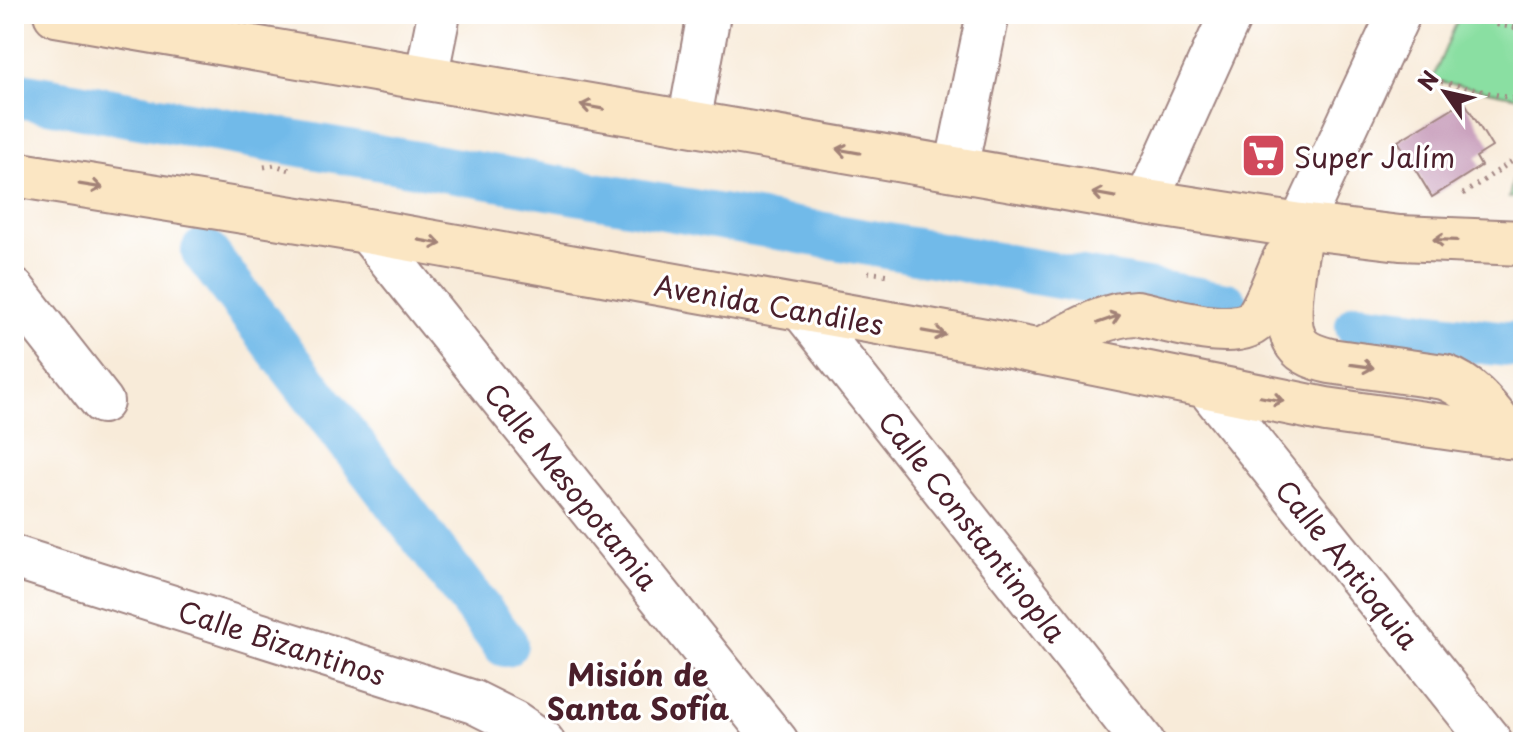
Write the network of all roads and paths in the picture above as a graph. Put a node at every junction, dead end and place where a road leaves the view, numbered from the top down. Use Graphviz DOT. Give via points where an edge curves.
graph roads {
  1 [pos="56,14"];
  2 [pos="439,14"];
  3 [pos="709,14"];
  4 [pos="988,14"];
  5 [pos="1231,14"];
  6 [pos="1399,14"];
  7 [pos="1487,14"];
  8 [pos="154,22"];
  9 [pos="1523,29"];
  10 [pos="1374,65"];
  11 [pos="426,78"];
  12 [pos="1523,101"];
  13 [pos="689,123"];
  14 [pos="956,169"];
  15 [pos="14,174"];
  16 [pos="1146,202"];
  17 [pos="1300,226"];
  18 [pos="367,231"];
  19 [pos="1523,243"];
  20 [pos="14,290"];
  21 [pos="803,311"];
  22 [pos="1039,352"];
  23 [pos="1206,386"];
  24 [pos="102,402"];
  25 [pos="1516,437"];
  26 [pos="14,557"];
  27 [pos="543,742"];
  28 [pos="777,742"];
  29 [pos="1143,742"];
  30 [pos="1491,742"];
  1 -- 8 [label="main road"];
  2 -- 11 [label="street"];
  3 -- 13 [label="street"];
  4 -- 14 [label="street"];
  5 -- 16 [label="street"];
  6 -- 10 [label="street"];
  7 -- 9 [label="path" via="1498,25"];
  8 -- 11 [label="main road"];
  10 -- 12 [label="path"];
  10 -- 17 [label="street"];
  13 -- 11 [label="main road, one-way"];
  14 -- 13 [label="main road, one-way"];
  16 -- 14 [label="main road, one-way"];
  15 -- 18 [label="main road, Avenida Candiles, one-way"];
  16 -- 17 [label="main road"];
  19 -- 17 [label="main road, one-way" via="1400,238"];
  22 -- 17 [label="main road, one-way" via="1125,313 1220,329 1250,325"];
  17 -- 25 [label="main road, one-way" via="1289,307 1297,344 1330,361 1444,377 1466,386"];
  18 -- 21 [label="main road, Avenida Candiles, one-way"];
  18 -- 28 [label="street, Calle Mesopotamia"];
  20 -- 24 [label="street"];
  21 -- 22 [label="main road, Avenida Candiles, one-way"];
  21 -- 29 [label="street, Calle Constantinopla"];
  22 -- 23 [label="main road, Avenida Candiles"];
  23 -- 25 [label="main road, Avenida Candiles, one-way" via="1326,410"];
  23 -- 30 [label="street, Calle Antioquia"];
  26 -- 27 [label="street, Calle Bizantinos" via="474,702"];
}
